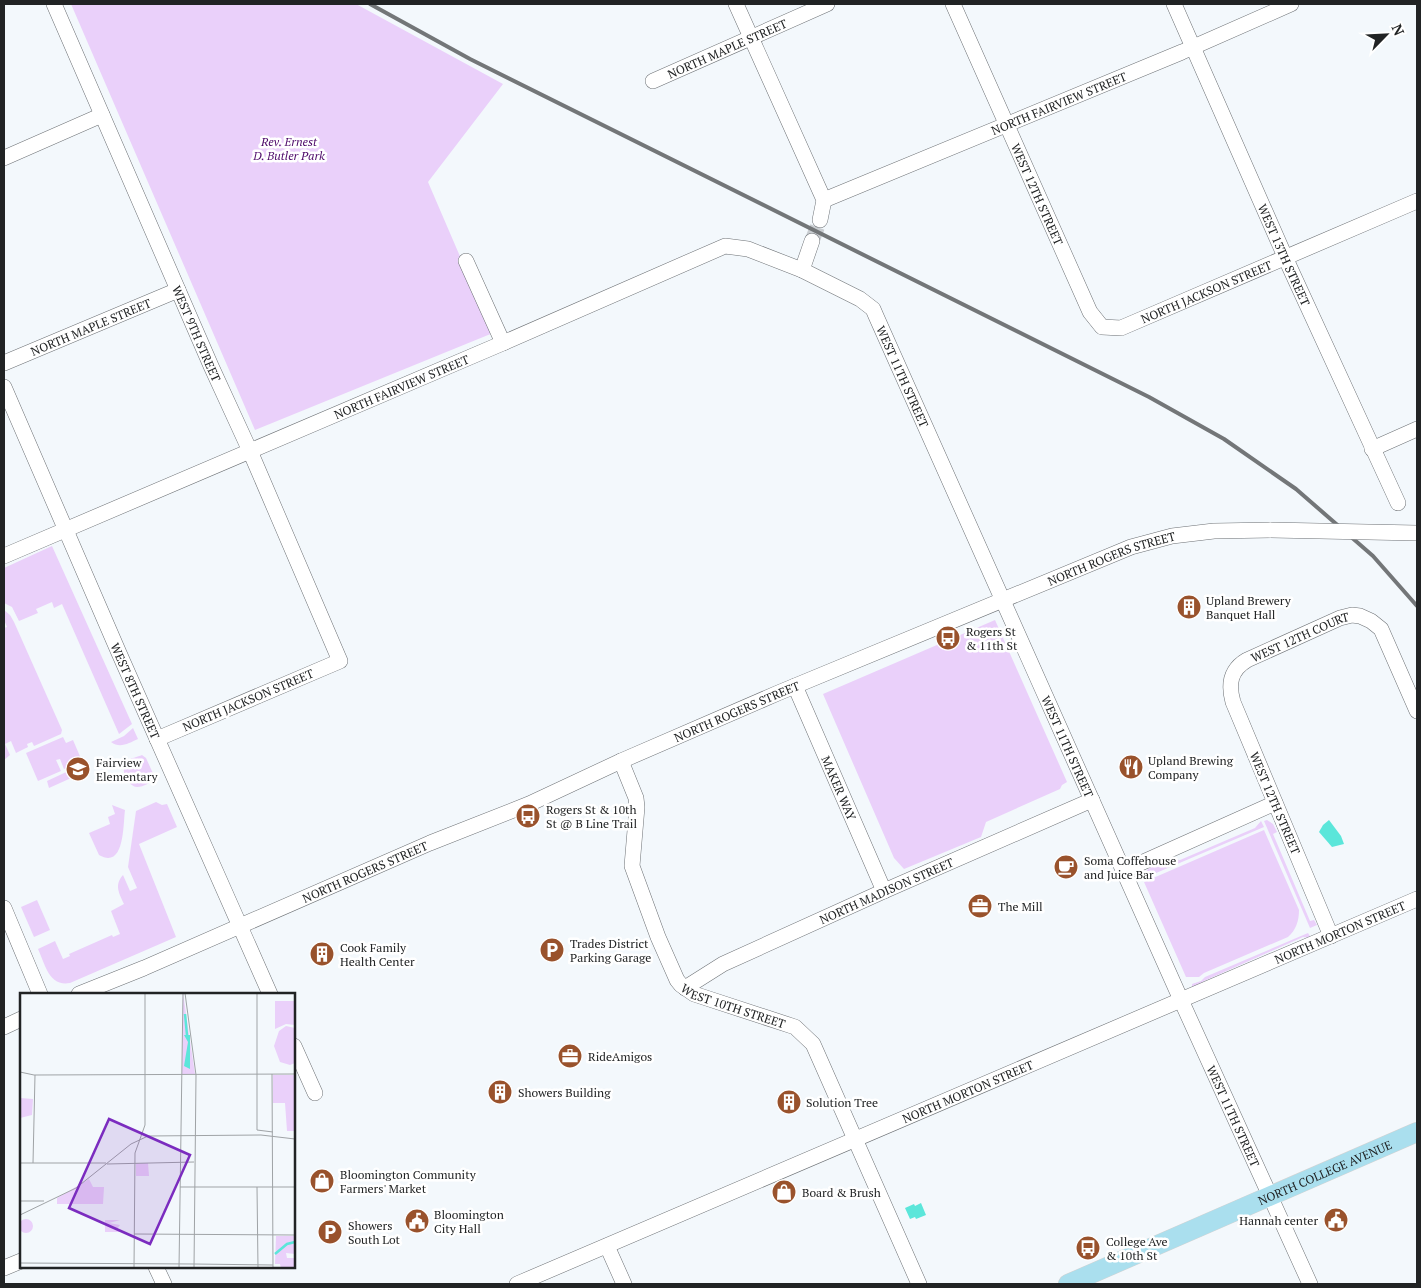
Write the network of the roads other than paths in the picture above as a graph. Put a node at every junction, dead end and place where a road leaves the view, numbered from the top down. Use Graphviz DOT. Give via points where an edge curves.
graph roads {
  1 [pos="54,4"];
  2 [pos="736,4"];
  3 [pos="827,4"];
  4 [pos="953,4"];
  5 [pos="1174,4"];
  6 [pos="1291,4"];
  7 [pos="750,37"];
  8 [pos="1192,47"];
  9 [pos="654,81"];
  10 [pos="102,115"];
  11 [pos="1006,125"];
  12 [pos="4,158"];
  13 [pos="824,200"];
  14 [pos="1417,201"];
  15 [pos="820,220"];
  16 [pos="812,241"];
  17 [pos="1285,258"];
  18 [pos="466,261"];
  19 [pos="802,270"];
  20 [pos="178,290"];
  21 [pos="1102,327"];
  22 [pos="503,343"];
  23 [pos="4,363"];
  24 [pos="4,387"];
  25 [pos="1417,429"];
  26 [pos="1372,449"];
  27 [pos="250,451"];
  28 [pos="1398,503"];
  29 [pos="65,530"];
  30 [pos="1417,534"];
  31 [pos="4,556"];
  32 [pos="1003,600"];
  33 [pos="340,662"];
  34 [pos="1236,668"];
  35 [pos="795,686"];
  36 [pos="1417,711"];
  37 [pos="156,739"];
  38 [pos="621,761"];
  39 [pos="1092,800"];
  40 [pos="1275,802"];
  41 [pos="1123,871"];
  42 [pos="884,890"];
  43 [pos="1417,899"];
  44 [pos="4,908"];
  45 [pos="239,926"];
  46 [pos="1331,936"];
  47 [pos="685,988"];
  48 [pos="40,993"];
  49 [pos="82,993"];
  50 [pos="270,993"];
  51 [pos="1181,1000"];
  52 [pos="20,1019"];
  53 [pos="4,1027"];
  54 [pos="295,1048"];
  55 [pos="315,1093"];
  56 [pos="1417,1132"];
  57 [pos="854,1140"];
  58 [pos="1270,1196"];
  59 [pos="607,1246"];
  60 [pos="20,1261"];
  61 [pos="4,1268"];
  62 [pos="156,1268"];
  63 [pos="164,1284"];
  64 [pos="517,1284"];
  65 [pos="624,1284"];
  66 [pos="919,1284"];
  67 [pos="1068,1284"];
  68 [pos="1310,1284"];
  1 -- 10 [label="street, WEST 9TH STREET"];
  2 -- 7 [label="street"];
  3 -- 7 [label="street, NORTH MAPLE STREET"];
  4 -- 11 [label="street, WEST 12TH STREET"];
  5 -- 8 [label="street, WEST 13TH STREET"];
  6 -- 8 [label="street, NORTH FAIRVIEW STREET"];
  7 -- 9 [label="street, NORTH MAPLE STREET"];
  7 -- 13 [label="street"];
  8 -- 11 [label="street, NORTH FAIRVIEW STREET"];
  8 -- 17 [label="street, WEST 13TH STREET"];
  10 -- 12 [label="street"];
  10 -- 20 [label="street, WEST 9TH STREET"];
  11 -- 13 [label="street, NORTH FAIRVIEW STREET"];
  11 -- 21 [label="street, WEST 12TH STREET" via="1090,312"];
  13 -- 15 [label="street"];
  14 -- 17 [label="street, NORTH JACKSON STREET"];
  16 -- 19 [label="street"];
  17 -- 21 [label="street, NORTH JACKSON STREET" via="1121,328"];
  17 -- 26 [label="street, WEST 13TH STREET"];
  18 -- 22 [label="street"];
  19 -- 22 [label="street, NORTH FAIRVIEW STREET" via="748,248 725,246"];
  19 -- 32 [label="street, WEST 11TH STREET" via="860,299 872,310"];
  20 -- 23 [label="street, NORTH MAPLE STREET"];
  20 -- 27 [label="street, WEST 9TH STREET"];
  22 -- 27 [label="street, NORTH FAIRVIEW STREET"];
  24 -- 29 [label="street, WEST 8TH STREET"];
  25 -- 26 [label="street"];
  26 -- 28 [label="street, WEST 13TH STREET"];
  27 -- 29 [label="street, NORTH FAIRVIEW STREET"];
  27 -- 33 [label="street, WEST 9TH STREET"];
  29 -- 31 [label="street, NORTH FAIRVIEW STREET"];
  29 -- 37 [label="street, WEST 8TH STREET"];
  30 -- 32 [label="street, NORTH ROGERS STREET, bridge" via="1272,530 1172,536 1131,547"];
  32 -- 35 [label="street, NORTH ROGERS STREET"];
  32 -- 39 [label="street, WEST 11TH STREET"];
  33 -- 37 [label="street, NORTH JACKSON STREET"];
  34 -- 36 [label="street, WEST 12TH COURT" via="1340,618 1352,615 1367,618 1382,631"];
  34 -- 40 [label="street, WEST 12TH STREET" via="1230,684 1233,702"];
  35 -- 38 [label="street, NORTH ROGERS STREET"];
  35 -- 42 [label="street, MAKER WAY"];
  37 -- 45 [label="street, WEST 8TH STREET"];
  38 -- 45 [label="street, NORTH ROGERS STREET"];
  38 -- 47 [label="street, WEST 10TH STREET" via="636,798 631,857 634,875 674,973"];
  39 -- 41 [label="street, WEST 11TH STREET"];
  39 -- 42 [label="street, NORTH MADISON STREET"];
  40 -- 41 [label="street"];
  40 -- 46 [label="street, WEST 12TH STREET"];
  41 -- 51 [label="street, WEST 11TH STREET"];
  42 -- 47 [label="street, NORTH MADISON STREET" via="723,964"];
  43 -- 46 [label="street, NORTH MORTON STREET"];
  44 -- 48 [label="street"];
  45 -- 49 [label="street, NORTH ROGERS STREET"];
  45 -- 50 [label="street, WEST 8TH STREET"];
  46 -- 51 [label="street, NORTH MORTON STREET"];
  47 -- 57 [label="street, WEST 10TH STREET" via="694,994 790,1025 806,1036 813,1044"];
  51 -- 57 [label="street, NORTH MORTON STREET"];
  51 -- 58 [label="street, WEST 11TH STREET"];
  52 -- 53 [label="street"];
  54 -- 55 [label="street"];
  56 -- 58 [label="main road, NORTH COLLEGE AVENUE"];
  57 -- 59 [label="street, NORTH MORTON STREET"];
  57 -- 66 [label="street, WEST 10TH STREET"];
  58 -- 67 [label="main road, NORTH COLLEGE AVENUE"];
  58 -- 68 [label="street, WEST 11TH STREET"];
  59 -- 64 [label="street, NORTH MORTON STREET"];
  59 -- 65 [label="street"];
  60 -- 61 [label="street"];
  62 -- 63 [label="street"];
}
